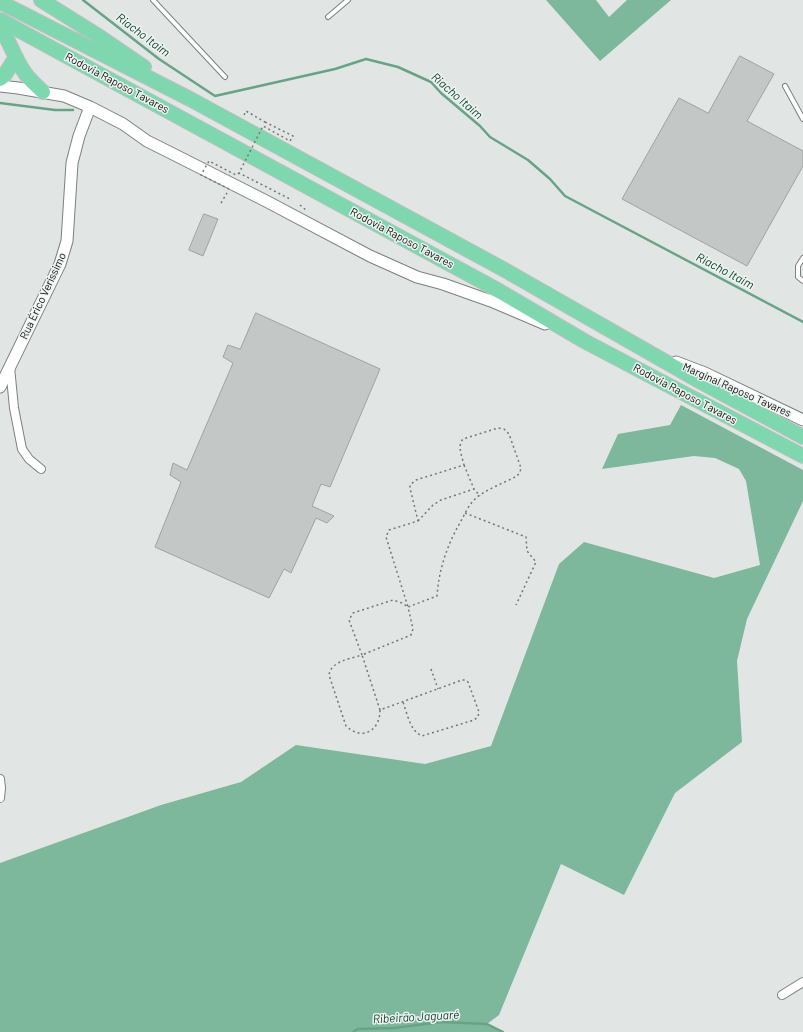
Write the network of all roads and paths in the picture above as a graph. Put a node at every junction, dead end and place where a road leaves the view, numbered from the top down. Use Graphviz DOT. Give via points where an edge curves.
graph roads {
  1 [pos="41,0"];
  2 [pos="152,0"];
  3 [pos="348,0"];
  4 [pos="0,2"];
  5 [pos="328,17"];
  6 [pos="0,20"];
  7 [pos="0,28"];
  8 [pos="16,57"];
  9 [pos="225,77"];
  10 [pos="0,79"];
  11 [pos="0,86"];
  12 [pos="785,86"];
  13 [pos="43,92"];
  14 [pos="190,99"];
  15 [pos="90,107"];
  16 [pos="803,119"];
  17 [pos="238,126"];
  18 [pos="239,173"];
  19 [pos="290,199"];
  20 [pos="221,203"];
  21 [pos="300,205"];
  22 [pos="302,207"];
  23 [pos="803,258"];
  24 [pos="803,281"];
  25 [pos="586,342"];
  26 [pos="647,352"];
  27 [pos="10,367"];
  28 [pos="0,387"];
  29 [pos="803,420"];
  30 [pos="803,437"];
  31 [pos="803,456"];
  32 [pos="464,465"];
  33 [pos="42,469"];
  34 [pos="474,489"];
  35 [pos="480,496"];
  36 [pos="465,513"];
  37 [pos="418,522"];
  38 [pos="516,605"];
  39 [pos="408,607"];
  40 [pos="362,655"];
  41 [pos="431,669"];
  42 [pos="438,689"];
  43 [pos="403,702"];
  44 [pos="380,710"];
  45 [pos="0,779"];
  46 [pos="0,798"];
  47 [pos="803,982"];
  48 [pos="782,995"];
  1 -- 14 [label="highway"];
  2 -- 9 [label="lane"];
  3 -- 5 [label="lane"];
  4 -- 14 [label="highway, Rodovia Raposo Tavares"];
  6 -- 25 [label="highway, Rodovia Raposo Tavares" via="480,280"];
  7 -- 8 [label="highway"];
  8 -- 10 [label="highway"];
  8 -- 13 [label="highway" via="23,70"];
  11 -- 13 [label="main road"];
  12 -- 16 [label="lane"];
  13 -- 15 [label="main road" via="64,96"];
  14 -- 17 [label="highway, Rodovia Raposo Tavares"];
  15 -- 25 [label="main road" via="154,144 370,256 418,276 491,301"];
  15 -- 27 [label="main road, Rua Érico Veríssimo" via="72,163 67,241 60,264"];
  17 -- 18 [label="path, bridge" via="246,112 293,136 290,141 263,126"];
  17 -- 26 [label="highway, Rodovia Raposo Tavares" via="503,269"];
  18 -- 19 [label="path, bridge"];
  18 -- 20 [label="path, bridge" via="236,175 209,161 201,175 229,190"];
  21 -- 22 [label="path"];
  23 -- 24 [label="lane" via="798,266 798,277"];
  25 -- 31 [label="highway, Rodovia Raposo Tavares"];
  26 -- 29 [label="main road, Marginal Raposo Tavares" via="705,373"];
  26 -- 30 [label="highway, Rodovia Raposo Tavares"];
  27 -- 28 [label="main road, Rua Érico Veríssimo"];
  27 -- 33 [label="street" via="22,449 29,459"];
  32 -- 34 [label="path"];
  32 -- 35 [label="path" via="459,447 463,439 498,428 509,434 521,468 520,472"];
  32 -- 37 [label="path" via="410,484"];
  34 -- 35 [label="path"];
  34 -- 37 [label="path" via="441,500"];
  35 -- 36 [label="path"];
  36 -- 38 [label="path" via="526,537 527,551 536,562"];
  36 -- 39 [label="path" via="446,549 437,596"];
  37 -- 39 [label="path" via="389,530 386,537"];
  39 -- 40 [label="path" via="413,629 411,635"];
  39 -- 40 [label="path" via="393,600 353,613 349,620"];
  40 -- 44 [label="path"];
  40 -- 44 [label="path" via="332,666 329,675 346,726 351,730 359,733 376,728"];
  41 -- 42 [label="path"];
  42 -- 43 [label="path"];
  42 -- 43 [label="path" via="462,680 468,682 479,712 478,717 422,736 413,730"];
  43 -- 44 [label="path"];
  45 -- 46 [label="street"];
  47 -- 48 [label="street"];
}
